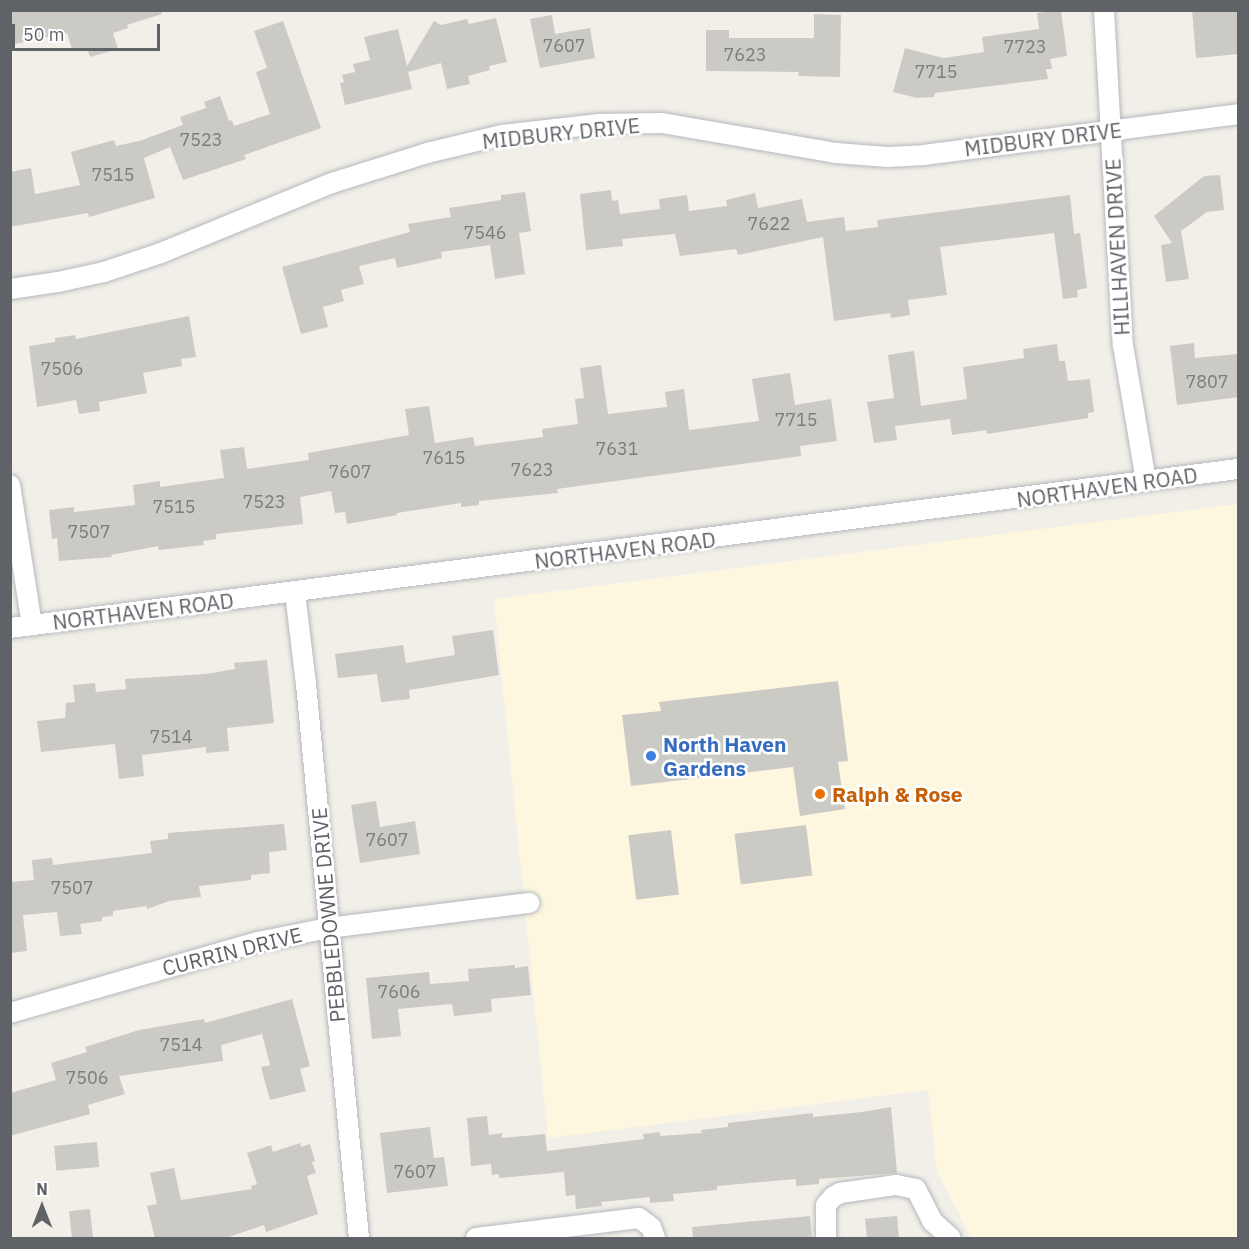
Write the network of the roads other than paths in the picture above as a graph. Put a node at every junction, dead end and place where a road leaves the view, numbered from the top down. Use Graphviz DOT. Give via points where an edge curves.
graph roads {
  1 [pos="1104,10"];
  2 [pos="1239,114"];
  3 [pos="1111,130"];
  4 [pos="10,289"];
  5 [pos="1239,469"];
  6 [pos="1146,482"];
  7 [pos="10,485"];
  8 [pos="295,593"];
  9 [pos="32,625"];
  10 [pos="10,628"];
  11 [pos="529,903"];
  12 [pos="328,928"];
  13 [pos="10,1014"];
  14 [pos="932,1230"];
  15 [pos="359,1239"];
  16 [pos="477,1239"];
  17 [pos="655,1239"];
  18 [pos="826,1239"];
  19 [pos="951,1239"];
  1 -- 3 [label="street, HILLHAVEN DRIVE"];
  2 -- 3 [label="street, MIDBURY DRIVE"];
  3 -- 4 [label="street, MIDBURY DRIVE" via="888,157 836,153 662,123 599,124 502,135 427,153 332,183 161,253 104,272"];
  3 -- 6 [label="street, HILLHAVEN DRIVE" via="1123,345"];
  5 -- 6 [label="street, NORTHAVEN ROAD"];
  6 -- 8 [label="street, NORTHAVEN ROAD"];
  7 -- 9 [label="street"];
  8 -- 9 [label="street, NORTHAVEN ROAD"];
  8 -- 12 [label="street, PEBBLEDOWNE DRIVE"];
  9 -- 10 [label="street, NORTHAVEN ROAD"];
  11 -- 12 [label="street, CURRIN DRIVE"];
  12 -- 13 [label="street, CURRIN DRIVE" via="185,961"];
  12 -- 15 [label="street, PEBBLEDOWNE DRIVE"];
  14 -- 18 [label="street" via="916,1189 896,1185 833,1197 826,1205"];
  14 -- 19 [label="street"];
  16 -- 17 [label="street" via="639,1218 651,1227"];
}
